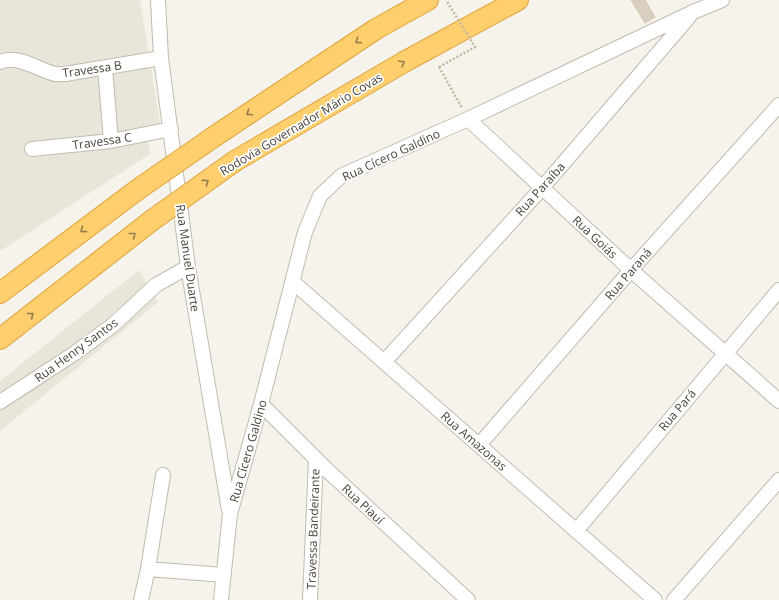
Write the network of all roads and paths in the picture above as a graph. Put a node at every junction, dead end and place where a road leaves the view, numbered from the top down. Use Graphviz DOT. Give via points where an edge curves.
graph roads {
  1 [pos="158,0"];
  2 [pos="428,0"];
  3 [pos="446,0"];
  4 [pos="518,0"];
  5 [pos="722,0"];
  6 [pos="693,12"];
  7 [pos="161,58"];
  8 [pos="1,62"];
  9 [pos="105,68"];
  10 [pos="779,105"];
  11 [pos="468,119"];
  12 [pos="171,129"];
  13 [pos="111,141"];
  14 [pos="32,149"];
  15 [pos="542,188"];
  16 [pos="188,267"];
  17 [pos="631,270"];
  18 [pos="293,282"];
  19 [pos="779,290"];
  20 [pos="0,293"];
  21 [pos="0,339"];
  22 [pos="725,353"];
  23 [pos="384,362"];
  24 [pos="779,401"];
  25 [pos="0,402"];
  26 [pos="261,404"];
  27 [pos="479,445"];
  28 [pos="316,459"];
  29 [pos="163,474"];
  30 [pos="779,480"];
  31 [pos="230,514"];
  32 [pos="576,531"];
  33 [pos="148,569"];
  34 [pos="224,575"];
  35 [pos="141,600"];
  36 [pos="222,600"];
  37 [pos="310,600"];
  38 [pos="468,600"];
  39 [pos="655,600"];
  40 [pos="674,600"];
  1 -- 7 [label="street, Rua Manuel Duarte"];
  2 -- 20 [label="highway, one-way, bridge" via="376,29 215,136 137,190"];
  3 -- 11 [label="path, bridge" via="475,47 438,67"];
  21 -- 4 [label="highway, Rodovia Governador Mário Covas, one-way, bridge" via="152,221 235,161 404,62"];
  5 -- 6 [label="street, Rua Cícero Galdino"];
  6 -- 11 [label="street, Rua Cícero Galdino"];
  6 -- 15 [label="street, Rua Paraíba"];
  7 -- 9 [label="street, Travessa B"];
  7 -- 12 [label="street, Rua Manuel Duarte"];
  8 -- 9 [label="street, Travessa B" via="23,61 55,74"];
  9 -- 13 [label="street"];
  10 -- 17 [label="street, Rua Paraná"];
  11 -- 15 [label="street, Rua Goiás"];
  11 -- 18 [label="street, Rua Cícero Galdino" via="341,176 320,196 305,232"];
  12 -- 13 [label="street, Travessa C"];
  12 -- 16 [label="street, Rua Manuel Duarte"];
  13 -- 14 [label="street, Travessa C"];
  15 -- 17 [label="street, Rua Goiás"];
  15 -- 23 [label="street, Rua Paraíba"];
  16 -- 25 [label="street, Rua Henry Santos" via="156,285 113,324 75,353"];
  16 -- 31 [label="street, Rua Manuel Duarte"];
  17 -- 22 [label="street, Rua Goiás"];
  17 -- 27 [label="street, Rua Paraná"];
  18 -- 23 [label="street, Rua Amazonas"];
  18 -- 26 [label="street, Rua Cícero Galdino"];
  19 -- 22 [label="street, Rua Pará"];
  22 -- 24 [label="street, Rua Goiás"];
  22 -- 32 [label="street, Rua Pará"];
  23 -- 27 [label="street, Rua Amazonas"];
  26 -- 28 [label="street, Rua Piauí"];
  26 -- 31 [label="street, Rua Cícero Galdino"];
  27 -- 32 [label="street, Rua Amazonas"];
  28 -- 37 [label="street, Travessa Bandeirante"];
  28 -- 38 [label="street, Rua Piauí"];
  29 -- 33 [label="street"];
  30 -- 40 [label="street"];
  31 -- 34 [label="street"];
  32 -- 39 [label="street, Rua Amazonas"];
  33 -- 34 [label="street"];
  33 -- 35 [label="street"];
  34 -- 36 [label="street"];
}
